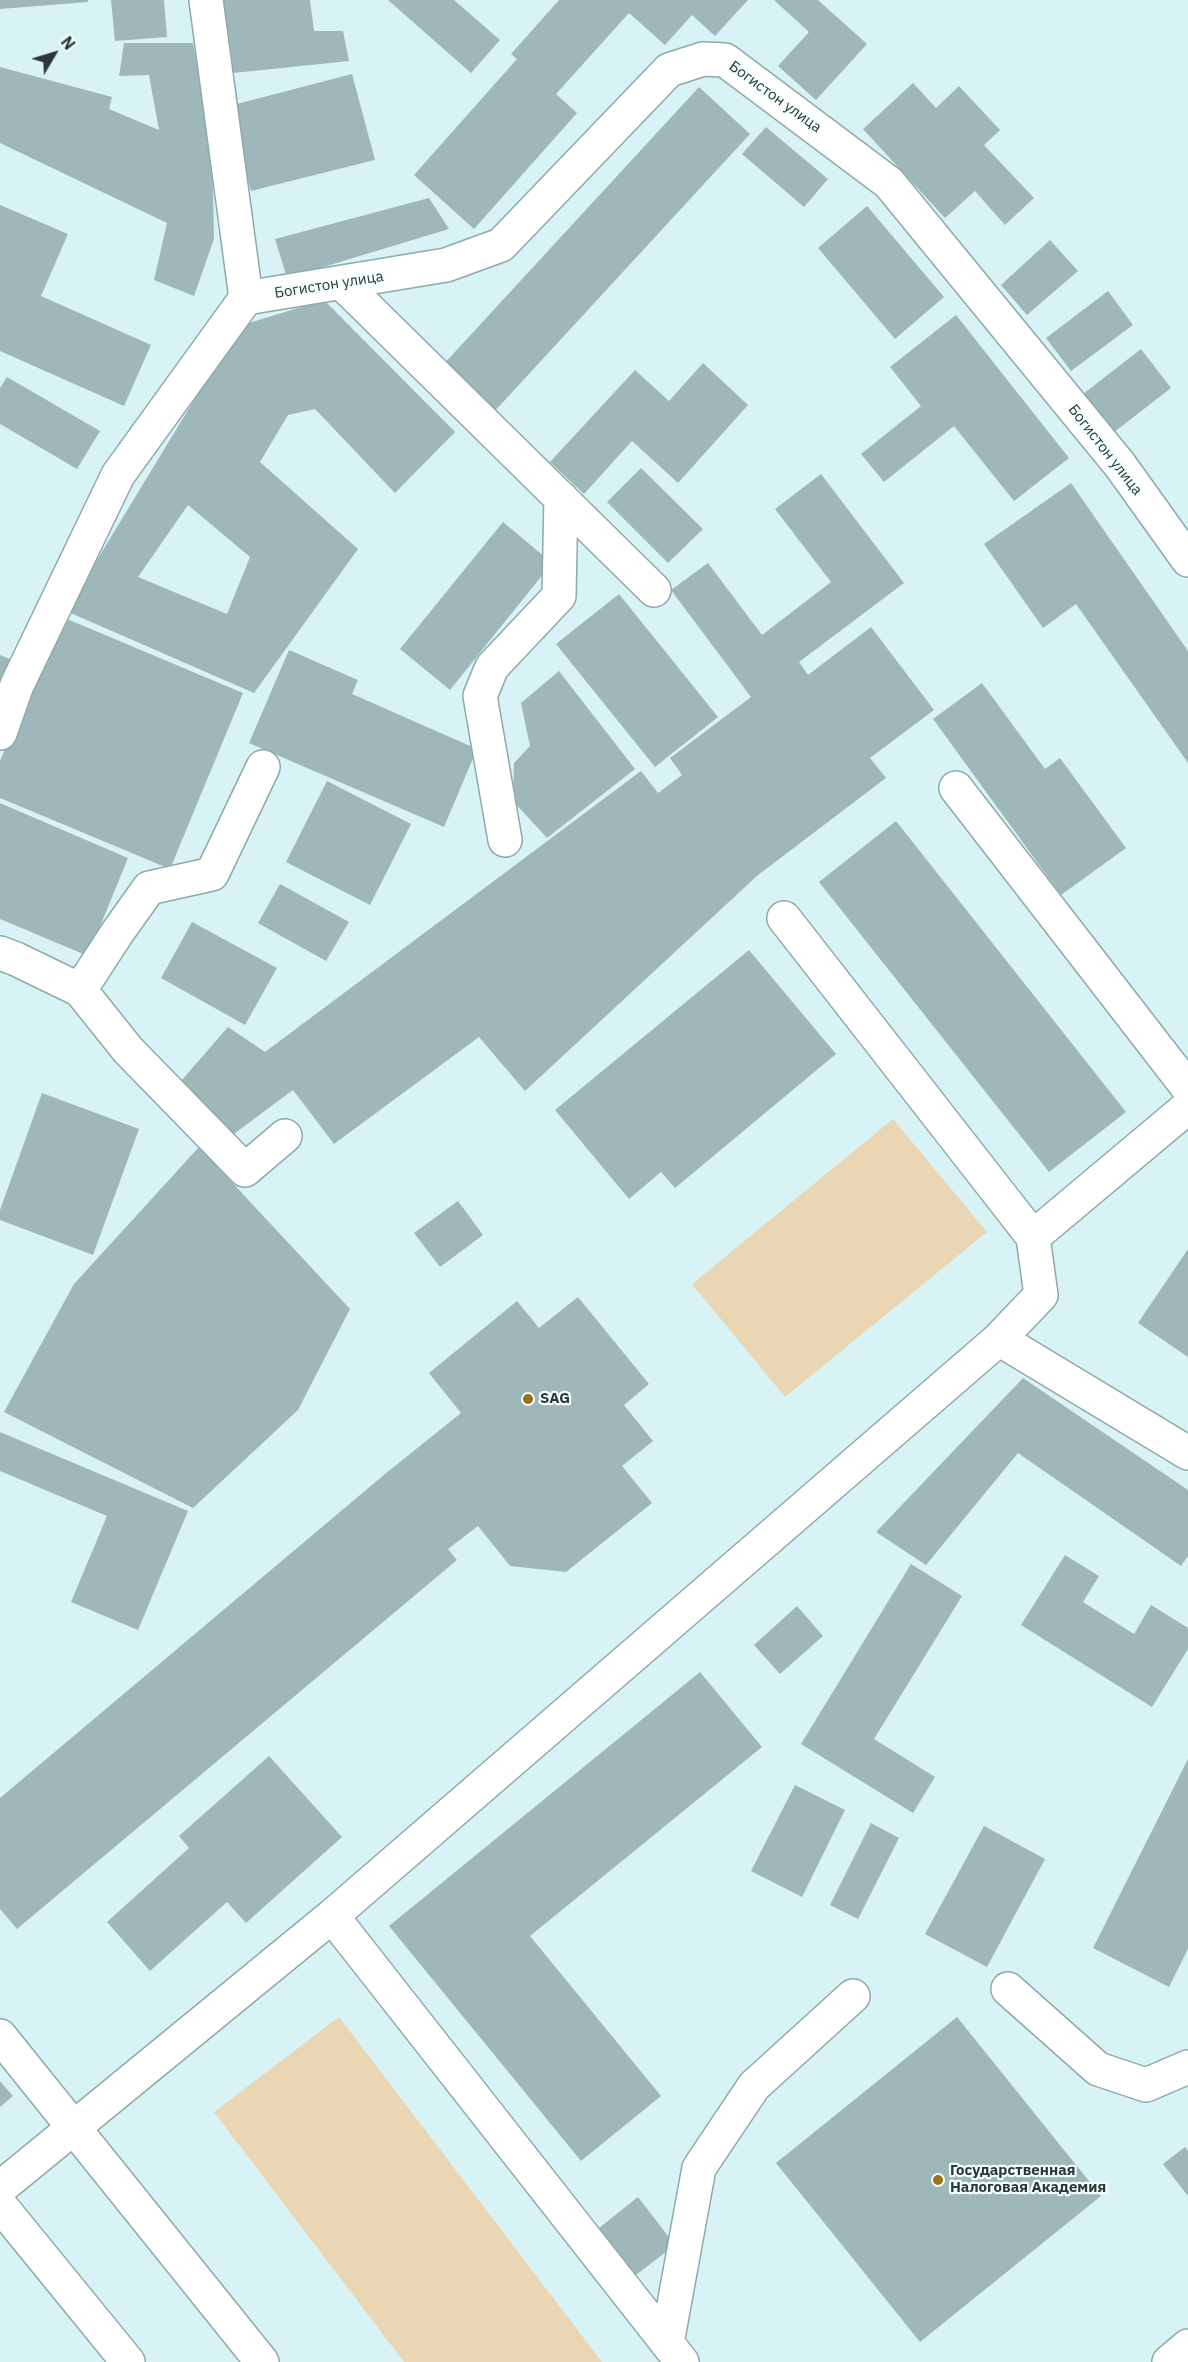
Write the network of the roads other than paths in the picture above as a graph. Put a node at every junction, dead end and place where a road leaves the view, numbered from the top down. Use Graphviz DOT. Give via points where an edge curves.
graph roads {
  1 [pos="206,0"];
  2 [pos="343,284"];
  3 [pos="246,298"];
  4 [pos="561,498"];
  5 [pos="1188,560"];
  6 [pos="654,590"];
  7 [pos="0,733"];
  8 [pos="263,766"];
  9 [pos="956,788"];
  10 [pos="505,840"];
  11 [pos="784,918"];
  12 [pos="0,953"];
  13 [pos="80,990"];
  14 [pos="1188,1088"];
  15 [pos="1188,1107"];
  16 [pos="285,1136"];
  17 [pos="1033,1237"];
  18 [pos="999,1339"];
  19 [pos="1188,1453"];
  20 [pos="332,1916"];
  21 [pos="1008,1989"];
  22 [pos="854,1996"];
  23 [pos="0,2036"];
  24 [pos="1188,2067"];
  25 [pos="0,2188"];
  26 [pos="0,2205"];
  27 [pos="1188,2346"];
  28 [pos="674,2353"];
  29 [pos="128,2362"];
  30 [pos="262,2362"];
  31 [pos="1169,2362"];
  1 -- 3 [label="main road"];
  2 -- 3 [label="main road, Богистон улица"];
  2 -- 4 [label="main road"];
  2 -- 5 [label="main road, Богистон улица" via="446,265 501,245 669,70 704,59 725,60 889,183 1120,465"];
  3 -- 7 [label="main road" via="118,475 17,685"];
  4 -- 6 [label="main road"];
  4 -- 10 [label="main road" via="559,596 492,667 480,696"];
  8 -- 13 [label="main road" via="212,874 149,888"];
  9 -- 14 [label="main road"];
  11 -- 17 [label="main road"];
  12 -- 13 [label="main road"];
  13 -- 16 [label="main road" via="129,1050 245,1170"];
  15 -- 17 [label="main road"];
  17 -- 18 [label="main road" via="1041,1295"];
  18 -- 19 [label="main road"];
  18 -- 20 [label="main road"];
  20 -- 25 [label="main road"];
  20 -- 28 [label="main road"];
  21 -- 24 [label="main road" via="1098,2069 1146,2085"];
  22 -- 28 [label="main road" via="754,2086 699,2168"];
  23 -- 30 [label="main road"];
  26 -- 29 [label="main road"];
  27 -- 31 [label="main road"];
}
